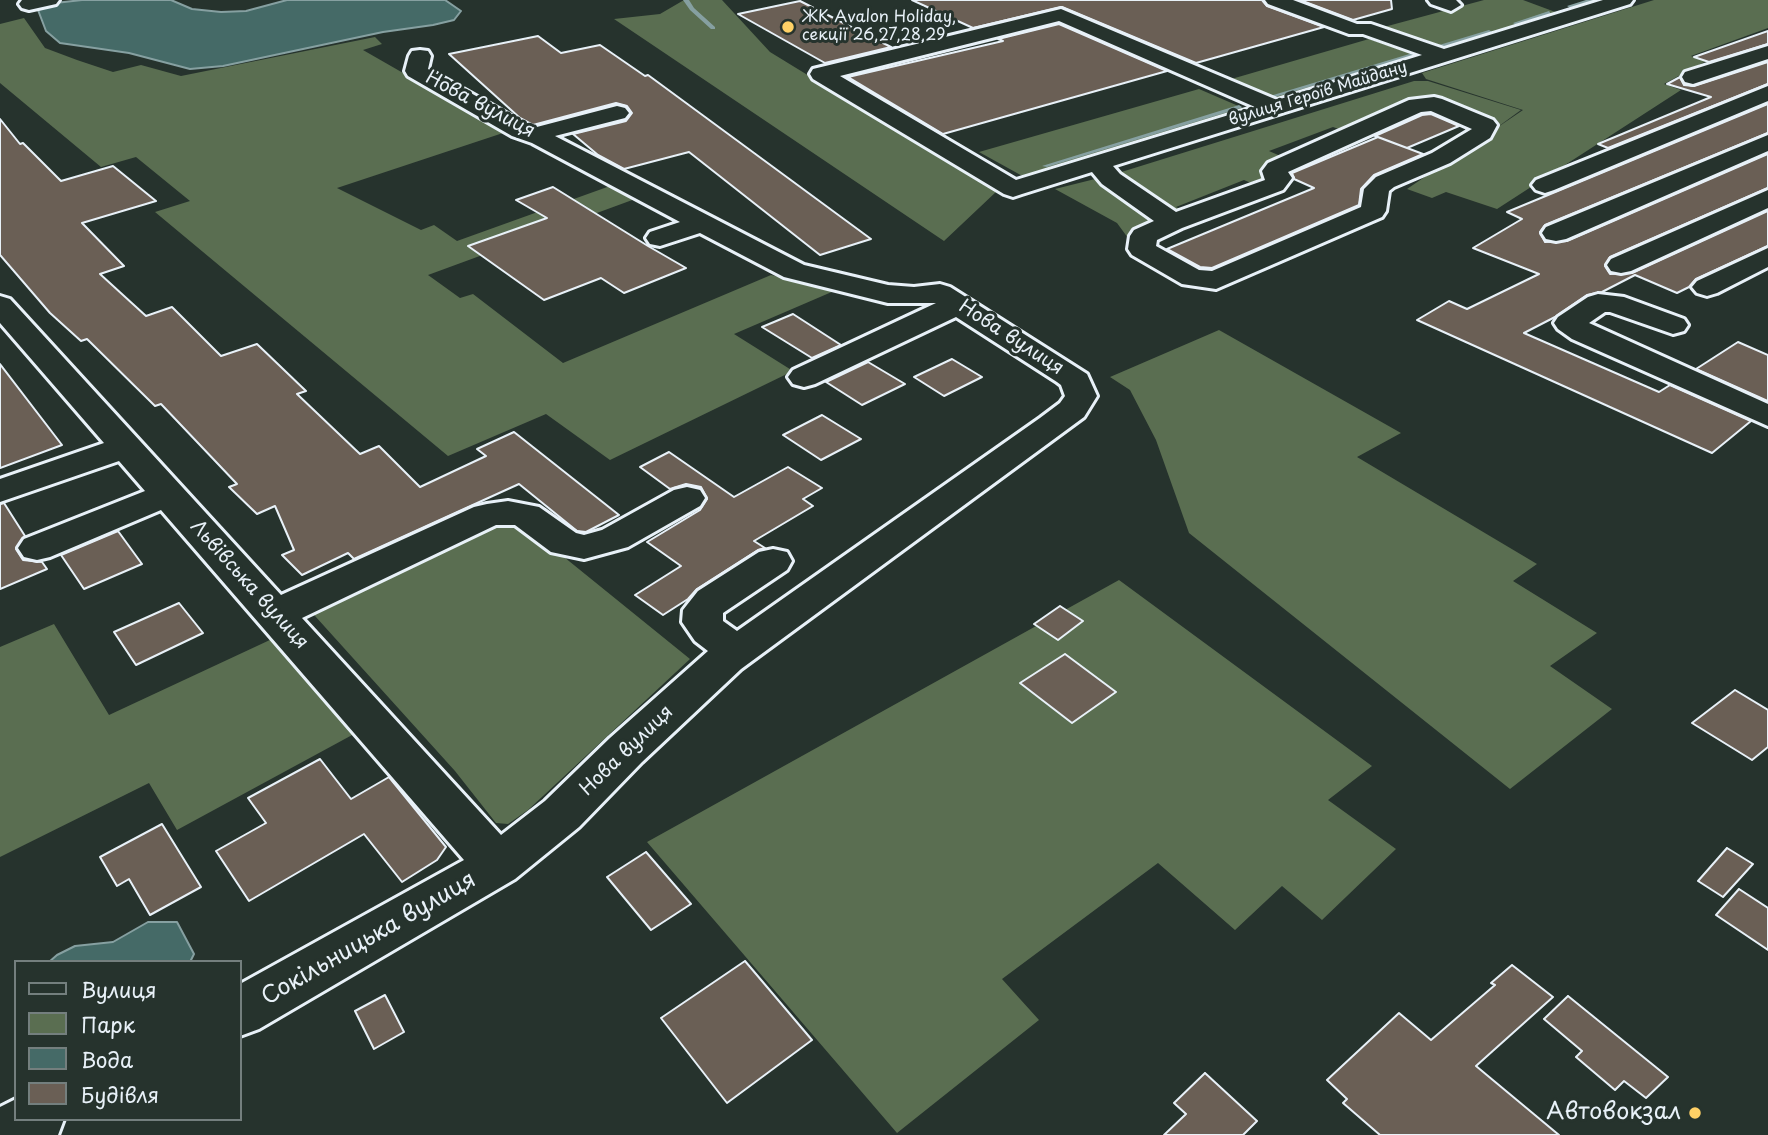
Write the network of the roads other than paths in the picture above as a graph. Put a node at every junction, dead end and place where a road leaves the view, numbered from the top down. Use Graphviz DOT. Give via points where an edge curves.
graph roads {
  1 [pos="48,0"];
  2 [pos="1275,0"];
  3 [pos="1623,0"];
  4 [pos="29,4"];
  5 [pos="1545,4"];
  6 [pos="1060,7"];
  7 [pos="1576,14"];
  8 [pos="1433,52"];
  9 [pos="1768,52"];
  10 [pos="420,56"];
  11 [pos="1737,63"];
  12 [pos="1768,73"];
  13 [pos="1693,77"];
  14 [pos="1768,93"];
  15 [pos="1275,107"];
  16 [pos="617,113"];
  17 [pos="533,135"];
  18 [pos="1768,142"];
  19 [pos="1097,162"];
  20 [pos="1545,185"];
  21 [pos="1768,198"];
  22 [pos="1734,213"];
  23 [pos="1172,222"];
  24 [pos="702,223"];
  25 [pos="1768,226"];
  26 [pos="1556,233"];
  27 [pos="660,238"];
  28 [pos="1768,256"];
  29 [pos="1621,265"];
  30 [pos="1707,287"];
  31 [pos="951,289"];
  32 [pos="0,305"];
  33 [pos="1673,325"];
  34 [pos="804,377"];
  35 [pos="1768,416"];
  36 [pos="126,447"];
  37 [pos="1,491"];
  38 [pos="168,494"];
  39 [pos="687,498"];
  40 [pos="37,548"];
  41 [pos="773,561"];
  42 [pos="275,614"];
  43 [pos="737,651"];
  44 [pos="498,865"];
  45 [pos="242,1011"];
  1 -- 4 [label="street"];
  2 -- 8 [label="street"];
  3 -- 7 [label="street, вулиця Героїв Майдану"];
  5 -- 7 [label="street"];
  6 -- 15 [label="street"];
  6 -- 19 [label="street, вулиця Героїв Майдану" via="821,74 1013,189"];
  7 -- 8 [label="street, вулиця Героїв Майдану"];
  8 -- 15 [label="street, вулиця Героїв Майдану"];
  9 -- 11 [label="street"];
  10 -- 17 [label="street, Нова вулиця" via="416,71"];
  11 -- 12 [label="street"];
  11 -- 13 [label="street"];
  14 -- 20 [label="street"];
  15 -- 19 [label="street, вулиця Героїв Майдану"];
  16 -- 17 [label="street"];
  17 -- 24 [label="street, Нова вулиця"];
  18 -- 26 [label="street"];
  19 -- 23 [label="street" via="1111,179"];
  21 -- 22 [label="street"];
  22 -- 25 [label="street"];
  22 -- 29 [label="street"];
  23 -- 23 [label="street" via="1144,236 1142,249 1192,278 1216,280 1373,211 1377,190 1385,182 1441,158 1482,133 1485,123 1434,104 1417,106 1277,168 1279,178 1274,185"];
  24 -- 27 [label="street"];
  24 -- 31 [label="street, Нова вулиця" via="794,271 888,294 914,296"];
  28 -- 30 [label="street"];
  31 -- 34 [label="street"];
  31 -- 43 [label="street, Нова вулиця" via="1076,381 1081,396 1078,404"];
  32 -- 36 [label="street, Львівська вулиця"];
  33 -- 35 [label="street" via="1614,303 1598,303 1569,323"];
  36 -- 37 [label="street"];
  36 -- 38 [label="street, Львівська вулиця"];
  38 -- 40 [label="street"];
  38 -- 42 [label="street, Львівська вулиця"];
  39 -- 42 [label="street" via="595,546 564,543 526,515 487,515"];
  41 -- 43 [label="street" via="703,610 702,622 709,631"];
  42 -- 44 [label="street, Львівська вулиця"];
  43 -- 44 [label="street, Нова вулиця" via="562,814"];
  44 -- 45 [label="street, Сокільницька вулиця"];
}
